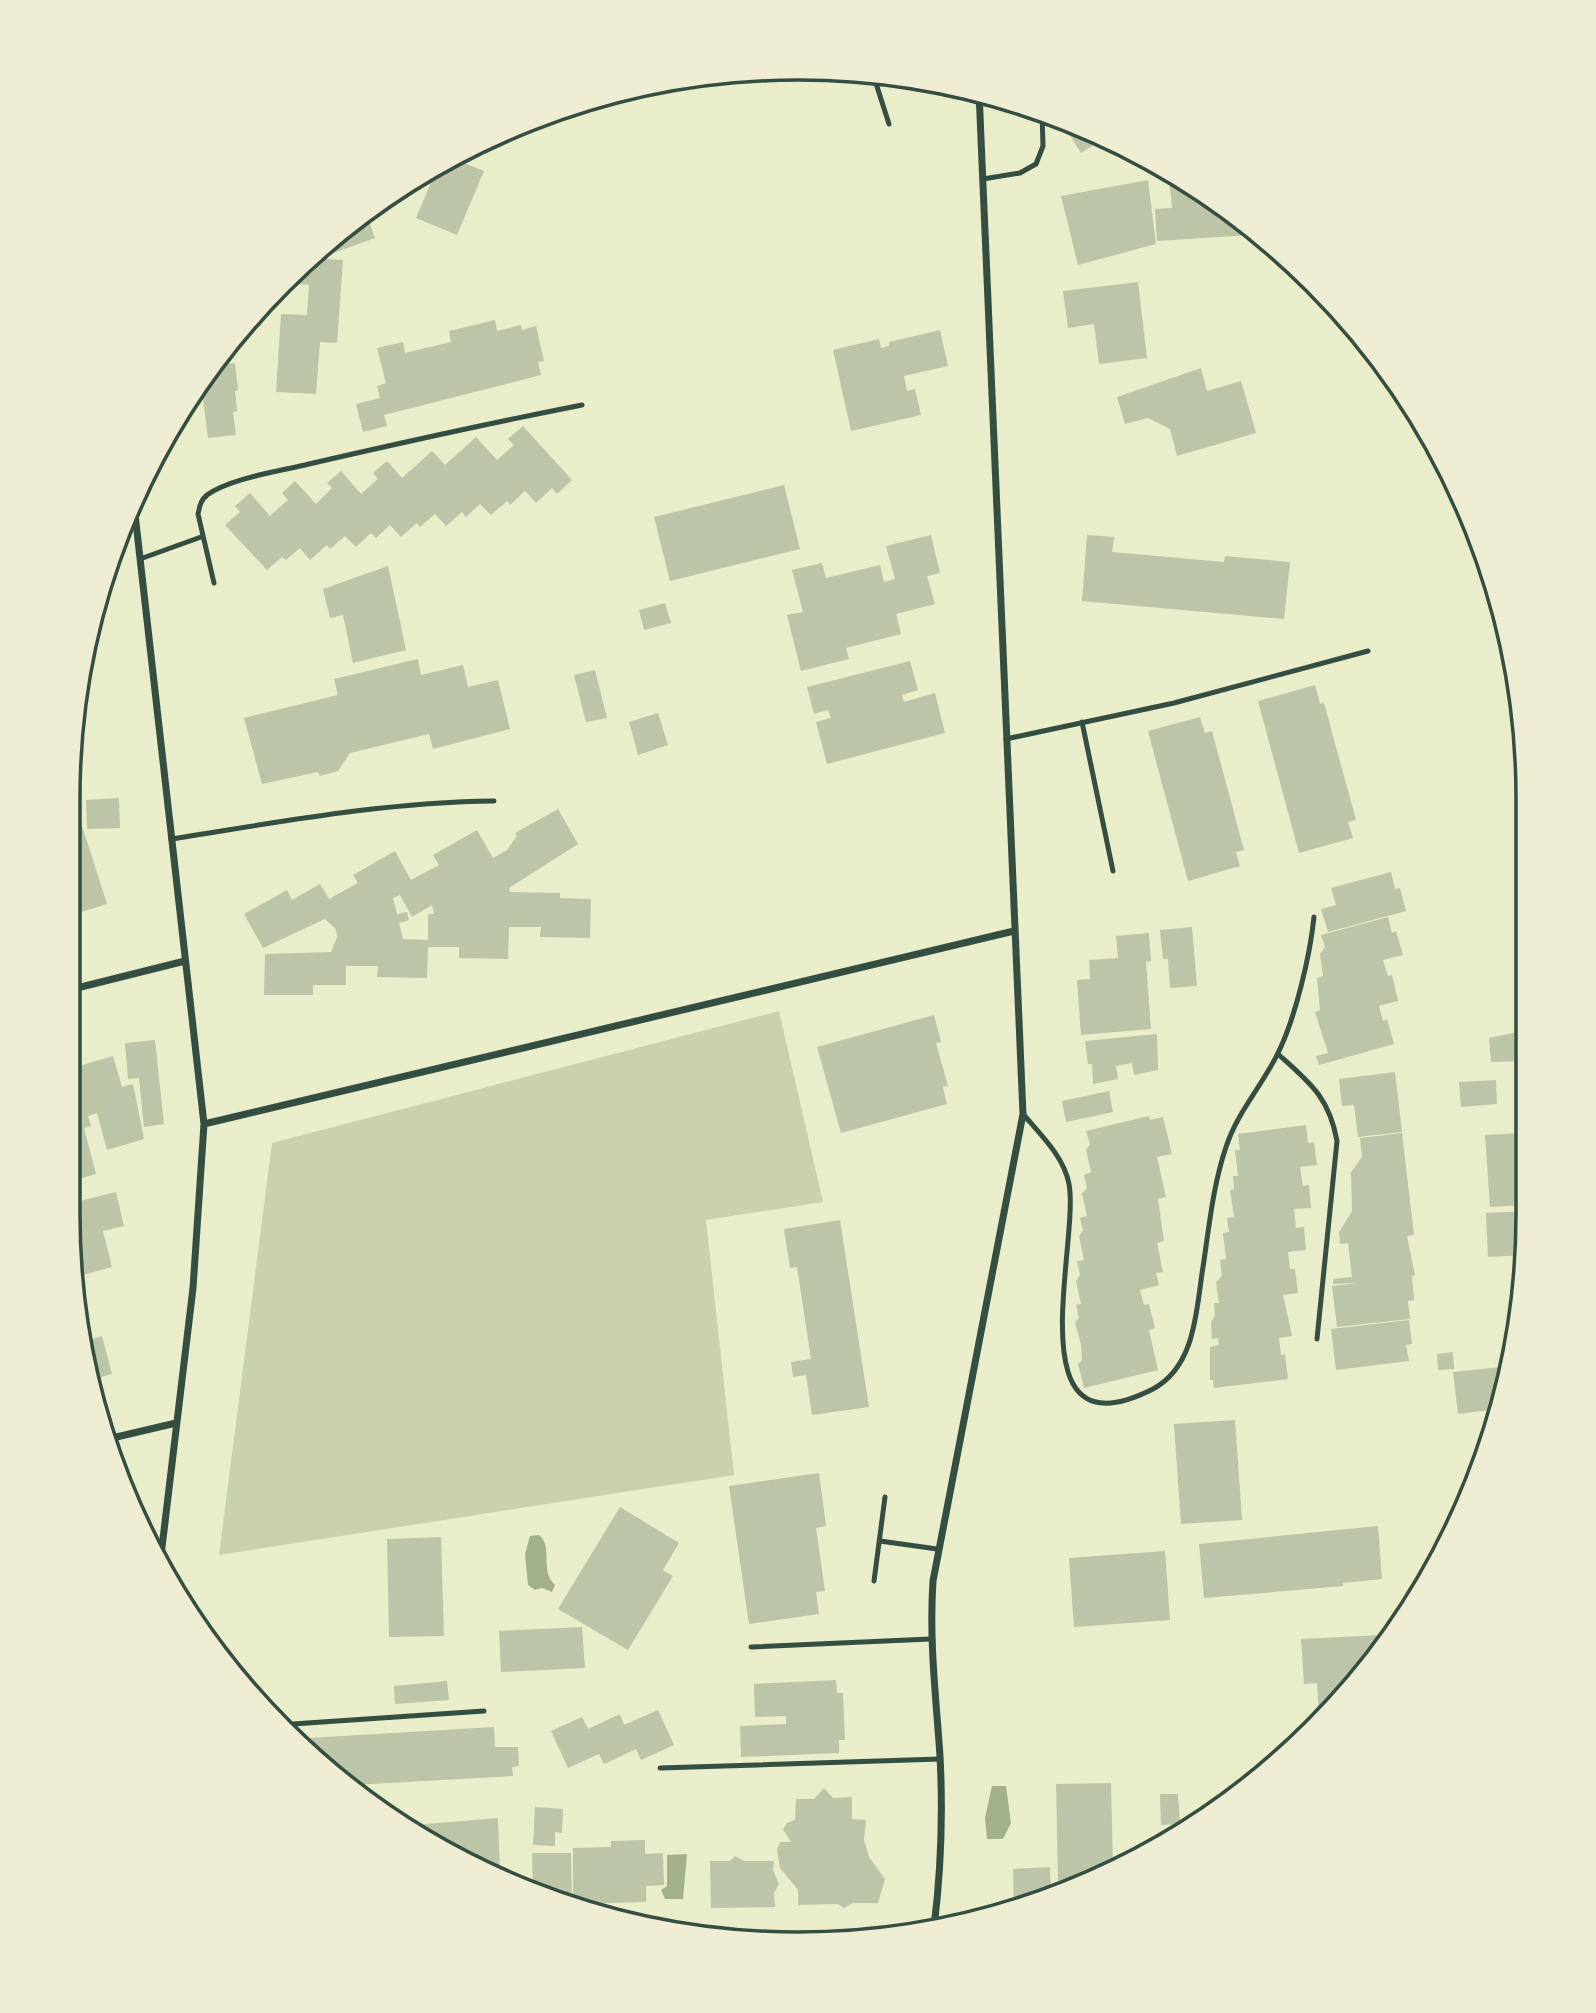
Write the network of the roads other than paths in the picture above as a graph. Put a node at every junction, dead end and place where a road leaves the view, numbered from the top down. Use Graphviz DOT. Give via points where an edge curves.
graph roads {
  1 [pos="877,85"];
  2 [pos="980,104"];
  3 [pos="889,124"];
  4 [pos="1042,124"];
  5 [pos="983,179"];
  6 [pos="582,405"];
  7 [pos="136,521"];
  8 [pos="201,537"];
  9 [pos="140,559"];
  10 [pos="214,583"];
  11 [pos="1368,651"];
  12 [pos="1082,722"];
  13 [pos="1006,739"];
  14 [pos="494,801"];
  15 [pos="172,839"];
  16 [pos="1113,872"];
  17 [pos="1314,917"];
  18 [pos="1014,931"];
  19 [pos="186,961"];
  20 [pos="80,987"];
  21 [pos="1278,1054"];
  22 [pos="1023,1114"];
  23 [pos="204,1124"];
  24 [pos="1317,1339"];
  25 [pos="176,1423"];
  26 [pos="116,1437"];
  27 [pos="885,1497"];
  28 [pos="880,1541"];
  29 [pos="162,1547"];
  30 [pos="937,1549"];
  31 [pos="874,1581"];
  32 [pos="930,1639"];
  33 [pos="751,1647"];
  34 [pos="484,1711"];
  35 [pos="293,1724"];
  36 [pos="940,1759"];
  37 [pos="660,1768"];
  38 [pos="935,1919"];
  1 -- 3 [label="lane"];
  2 -- 5 [label="street"];
  4 -- 5 [label="lane" via="1043,146 1036,164 1020,173"];
  5 -- 13 [label="street"];
  6 -- 8 [label="lane" via="232,484 200,503"];
  7 -- 9 [label="street"];
  8 -- 9 [label="lane"];
  8 -- 10 [label="lane"];
  9 -- 15 [label="street"];
  11 -- 12 [label="lane" via="1174,703"];
  12 -- 13 [label="lane"];
  12 -- 16 [label="lane"];
  13 -- 18 [label="street"];
  14 -- 15 [label="lane" via="350,811"];
  15 -- 19 [label="street"];
  17 -- 21 [label="lane" via="1310,956"];
  18 -- 22 [label="street"];
  18 -- 23 [label="street"];
  19 -- 20 [label="street"];
  19 -- 23 [label="street"];
  21 -- 22 [label="lane" via="1237,1118 1225,1149 1193,1329 1182,1365 1152,1389 1105,1403 1087,1399 1068,1376 1061,1319 1070,1188 1053,1149"];
  21 -- 24 [label="lane" via="1324,1099 1337,1141"];
  22 -- 30 [label="street"];
  23 -- 25 [label="street"];
  25 -- 26 [label="street"];
  25 -- 29 [label="street"];
  27 -- 28 [label="lane"];
  28 -- 30 [label="lane"];
  28 -- 31 [label="lane"];
  30 -- 32 [label="street"];
  32 -- 33 [label="lane"];
  32 -- 36 [label="street"];
  34 -- 35 [label="lane"];
  36 -- 37 [label="lane"];
  36 -- 38 [label="street" via="940,1880"];
}
